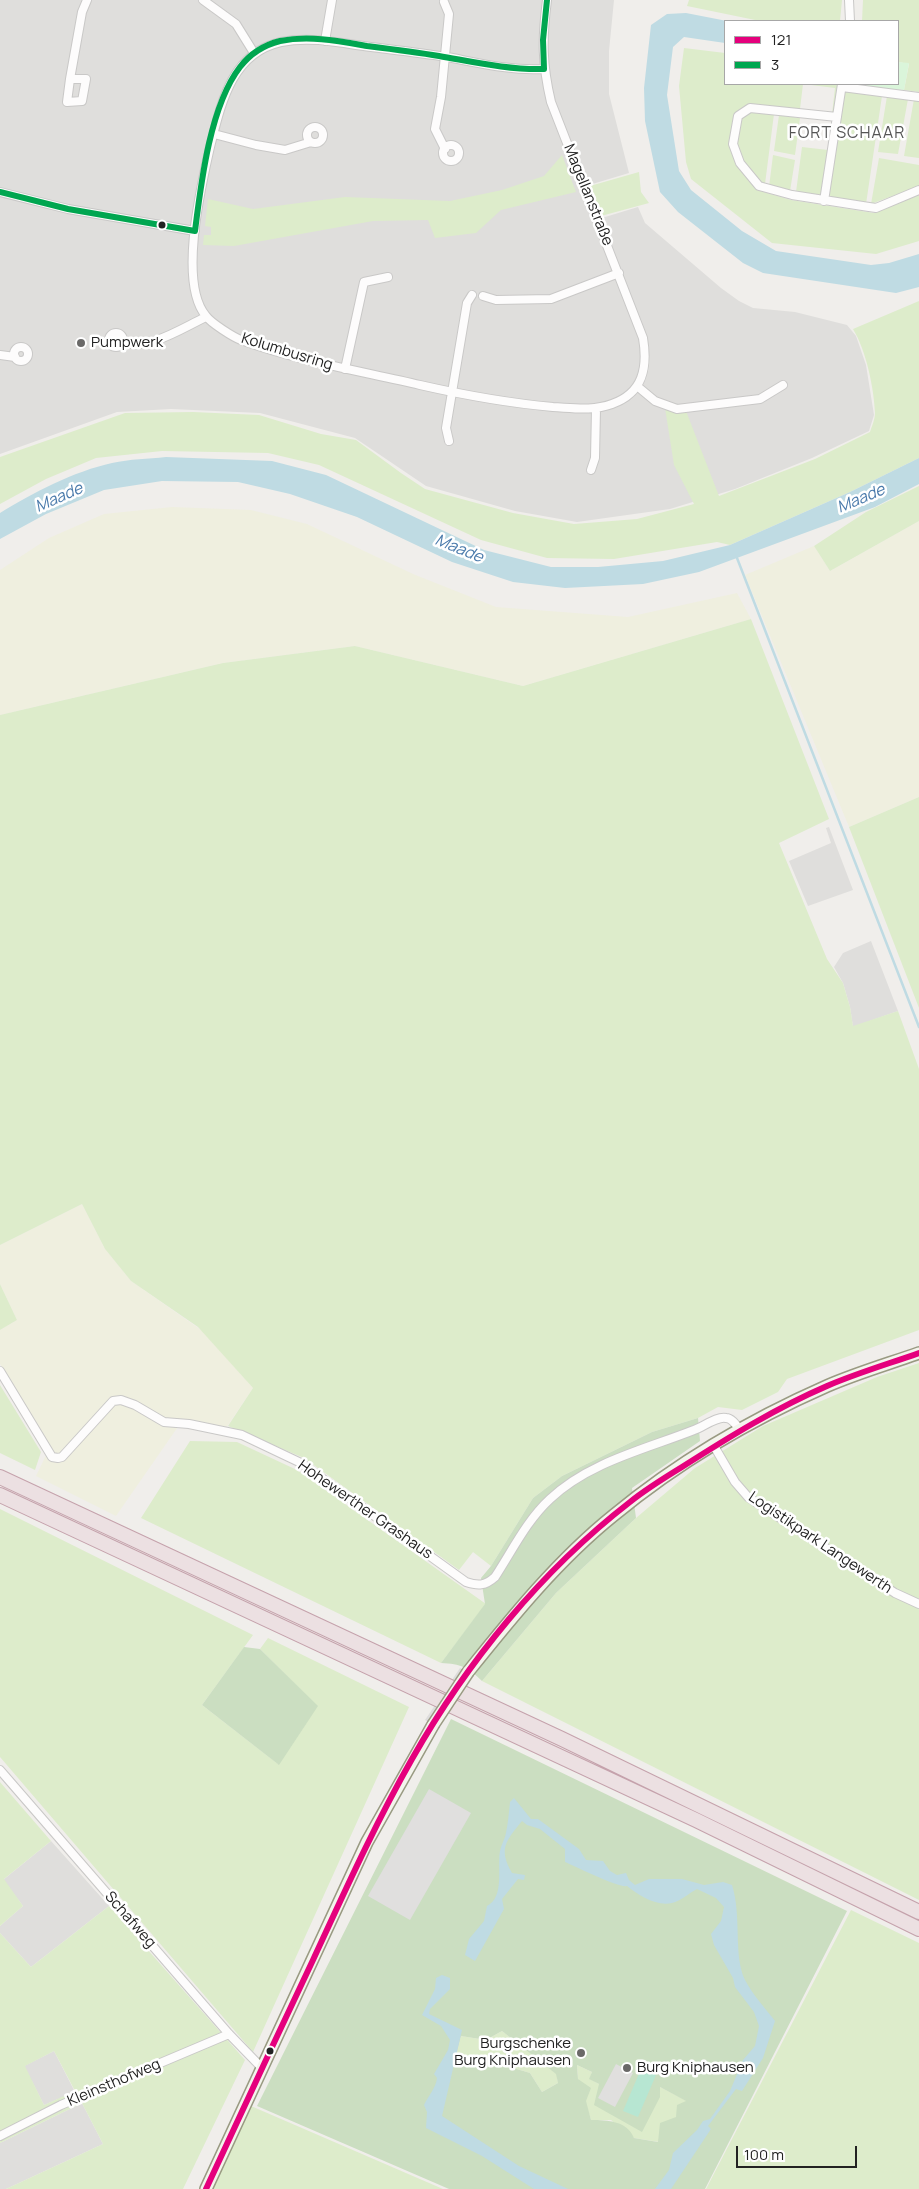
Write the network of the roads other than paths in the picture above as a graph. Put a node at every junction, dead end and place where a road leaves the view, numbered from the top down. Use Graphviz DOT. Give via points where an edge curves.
graph roads {
  1 [pos="87,0"];
  2 [pos="203,0"];
  3 [pos="332,0"];
  4 [pos="547,0"];
  5 [pos="849,0"];
  6 [pos="854,0"];
  7 [pos="444,2"];
  8 [pos="850,11"];
  9 [pos="850,20"];
  10 [pos="325,40"];
  11 [pos="254,53"];
  12 [pos="444,57"];
  13 [pos="544,69"];
  14 [pos="70,79"];
  15 [pos="842,86"];
  16 [pos="919,97"];
  17 [pos="836,117"];
  18 [pos="214,134"];
  19 [pos="311,142"];
  20 [pos="445,149"];
  21 [pos="919,190"];
  22 [pos="0,192"];
  23 [pos="824,201"];
  24 [pos="195,231"];
  25 [pos="619,273"];
  26 [pos="388,277"];
  27 [pos="472,295"];
  28 [pos="483,296"];
  29 [pos="206,317"];
  30 [pos="123,343"];
  31 [pos="0,355"];
  32 [pos="15,357"];
  33 [pos="344,369"];
  34 [pos="783,385"];
  35 [pos="638,386"];
  36 [pos="454,393"];
  37 [pos="596,409"];
  38 [pos="449,441"];
  39 [pos="591,470"];
  40 [pos="919,1353"];
  41 [pos="0,1371"];
  42 [pos="740,1430"];
  43 [pos="714,1446"];
  44 [pos="0,1477"];
  45 [pos="0,1494"];
  46 [pos="919,1604"];
  47 [pos="0,1770"];
  48 [pos="919,1912"];
  49 [pos="902,1921"];
  50 [pos="919,1930"];
  51 [pos="919,1938"];
  52 [pos="229,2034"];
  53 [pos="262,2068"];
  54 [pos="0,2136"];
  55 [pos="206,2189"];
  1 -- 14 [label="street"];
  2 -- 11 [label="street" via="236,24"];
  3 -- 10 [label="street"];
  4 -- 13 [label="street, Magellanstraße"];
  5 -- 8 [label="street"];
  6 -- 8 [label="street"];
  7 -- 12 [label="street" via="449,14"];
  8 -- 9 [label="street"];
  10 -- 11 [label="street" via="282,42"];
  10 -- 12 [label="street"];
  11 -- 18 [label="street" via="233,76"];
  12 -- 13 [label="street" via="498,67"];
  12 -- 20 [label="street" via="435,129"];
  13 -- 25 [label="street, Magellanstraße" via="551,102"];
  15 -- 16 [label="street"];
  15 -- 17 [label="street"];
  17 -- 23 [label="street"];
  17 -- 23 [label="street" via="750,108 738,116 733,144 740,164 760,186"];
  18 -- 19 [label="street" via="285,150"];
  18 -- 24 [label="street"];
  21 -- 23 [label="street" via="876,208"];
  22 -- 24 [label="street" via="68,209"];
  24 -- 29 [label="street" via="192,262 196,298"];
  25 -- 28 [label="street" via="551,299 496,300"];
  25 -- 35 [label="street, Magellanstraße" via="645,348 644,372"];
  26 -- 33 [label="street" via="364,282"];
  27 -- 36 [label="street" via="467,303"];
  29 -- 30 [label="street" via="162,338 132,345"];
  29 -- 33 [label="street, Kolumbusring" via="238,339"];
  31 -- 32 [label="street"];
  33 -- 36 [label="street, Kolumbusring"];
  34 -- 35 [label="street" via="760,399 677,409 655,401"];
  35 -- 37 [label="street, Kolumbusring" via="614,404"];
  36 -- 37 [label="street, Kolumbusring" via="517,404"];
  36 -- 38 [label="street" via="446,428"];
  37 -- 39 [label="street" via="595,458"];
  40 -- 42 [label="street" via="829,1386"];
  41 -- 42 [label="street, Hohewerther Grashaus" via="52,1457 62,1457 113,1401 121,1400 164,1422 242,1435 301,1463 466,1582 477,1586 487,1584 495,1577 534,1517 550,1499 575,1480 719,1419 726,1417"];
  42 -- 43 [label="street"];
  43 -- 46 [label="street, Logistikpark Langewerth" via="748,1497 895,1593"];
  43 -- 53 [label="street, bridge" via="654,1484 607,1521 538,1588 468,1672 433,1725 367,1842"];
  44 -- 48 [label="highway" via="562,1739"];
  45 -- 49 [label="highway" via="696,1820"];
  47 -- 52 [label="street, Schafweg"];
  49 -- 50 [label="highway"];
  49 -- 51 [label="highway"];
  52 -- 53 [label="street, Schafweg"];
  52 -- 54 [label="street, Kleinsthofweg" via="61,2105"];
  53 -- 55 [label="street"];
}
